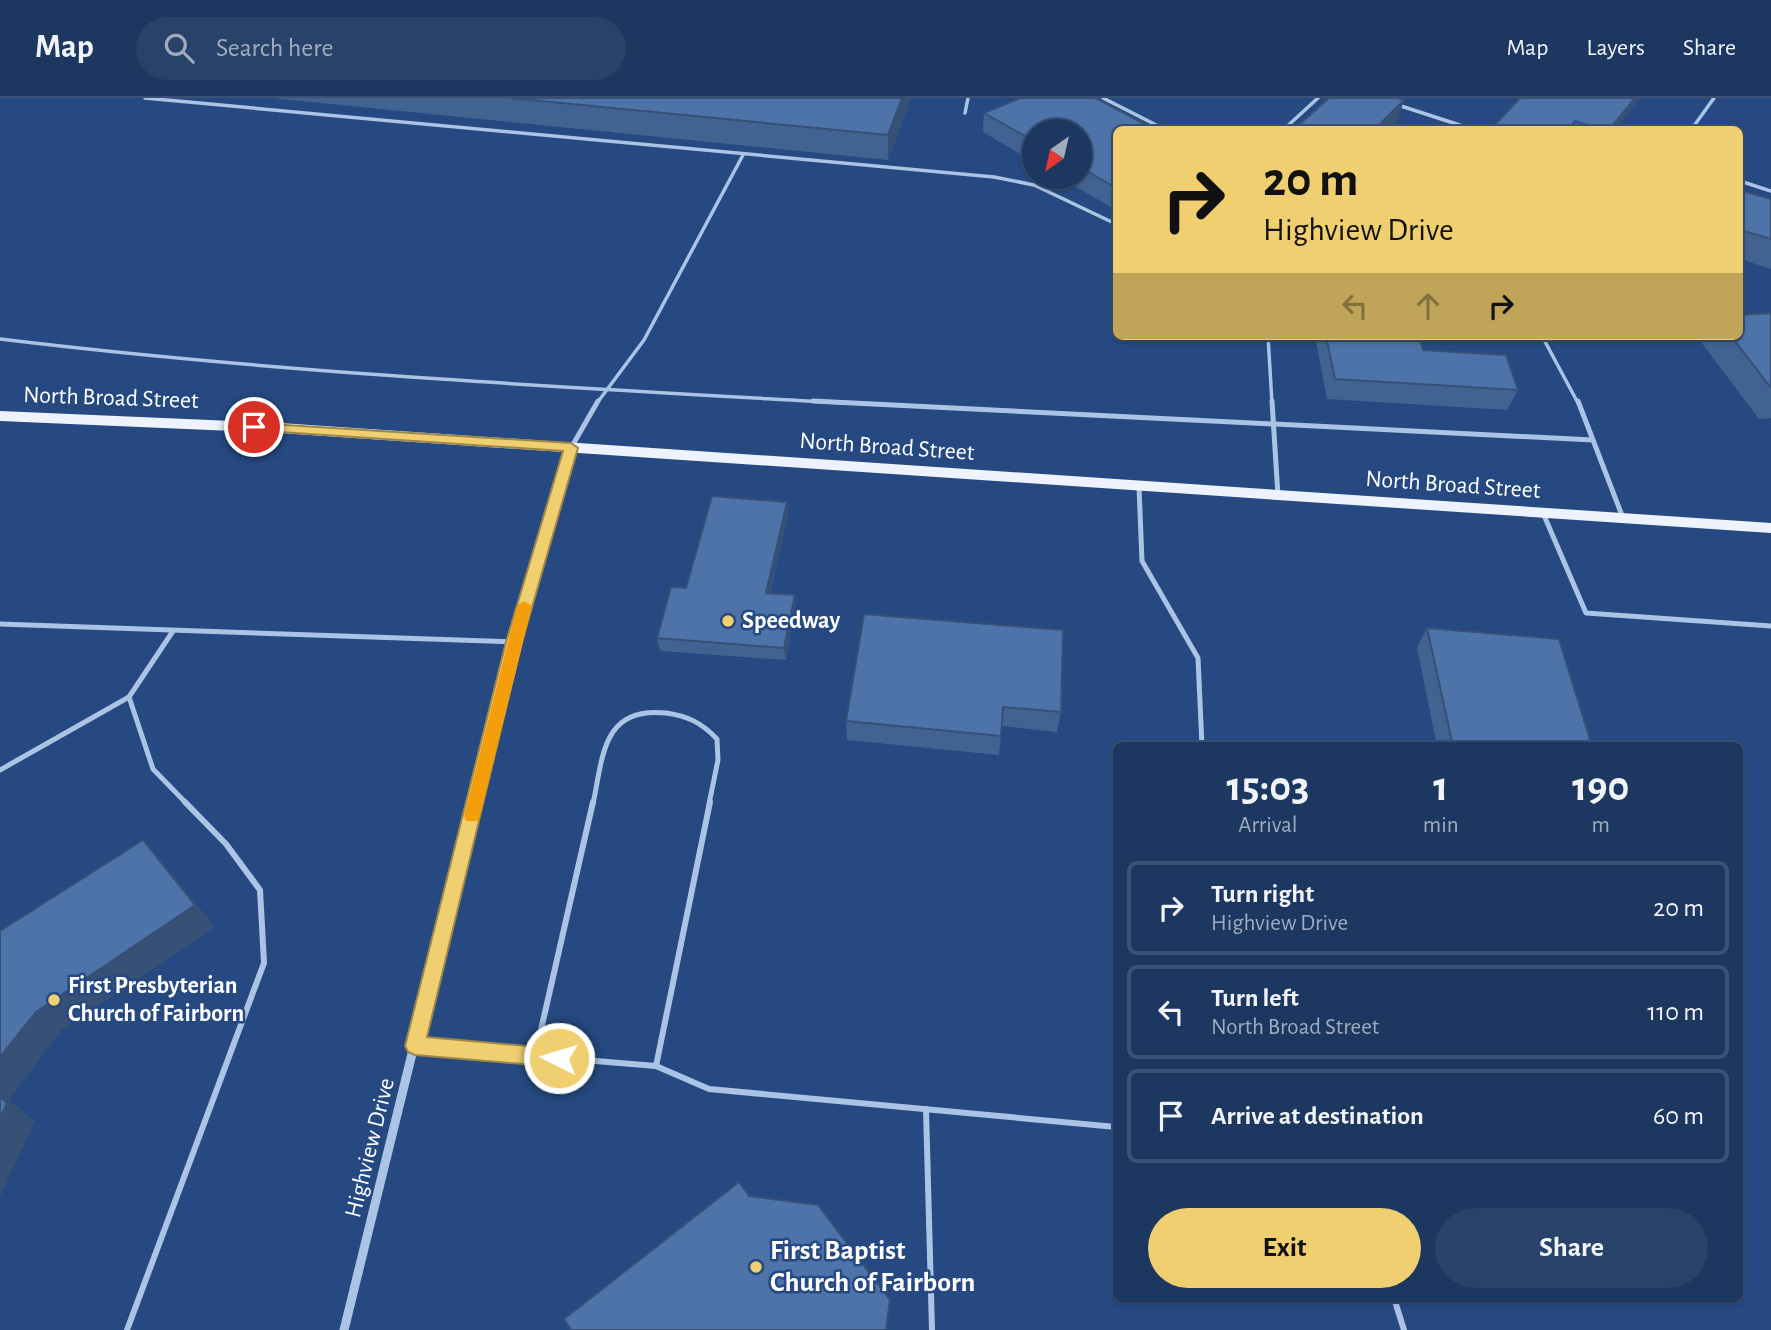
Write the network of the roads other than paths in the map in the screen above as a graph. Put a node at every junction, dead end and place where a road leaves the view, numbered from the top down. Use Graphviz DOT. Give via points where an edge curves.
graph roads {
  1 [pos="145,98"];
  2 [pos="968,98"];
  3 [pos="1103,98"];
  4 [pos="1318,98"];
  5 [pos="1714,98"];
  6 [pos="1388,102"];
  7 [pos="965,113"];
  8 [pos="1158,126"];
  9 [pos="1287,126"];
  10 [pos="1463,126"];
  11 [pos="1695,126"];
  12 [pos="743,155"];
  13 [pos="1743,182"];
  14 [pos="1771,191"];
  15 [pos="1113,223"];
  16 [pos="0,339"];
  17 [pos="1268,340"];
  18 [pos="1544,340"];
  19 [pos="605,390"];
  20 [pos="0,416"];
  21 [pos="1272,426"];
  22 [pos="1593,440"];
  23 [pos="571,448"];
  24 [pos="1139,487"];
  25 [pos="1278,496"];
  26 [pos="1543,513"];
  27 [pos="1623,518"];
  28 [pos="1771,528"];
  29 [pos="0,624"];
  30 [pos="1771,626"];
  31 [pos="173,630"];
  32 [pos="514,642"];
  33 [pos="129,697"];
  34 [pos="1202,742"];
  35 [pos="0,770"];
  36 [pos="415,1046"];
  37 [pos="535,1056"];
  38 [pos="656,1066"];
  39 [pos="926,1109"];
  40 [pos="1113,1126"];
  41 [pos="1395,1302"];
  42 [pos="127,1330"];
  43 [pos="344,1330"];
  44 [pos="932,1330"];
  45 [pos="1404,1330"];
  1 -- 12 [label="lane"];
  2 -- 7 [label="lane"];
  3 -- 8 [label="lane"];
  4 -- 9 [label="lane"];
  5 -- 11 [label="lane"];
  6 -- 10 [label="lane"];
  12 -- 15 [label="lane" via="994,177 1034,185"];
  12 -- 19 [label="lane" via="644,340"];
  13 -- 14 [label="lane"];
  16 -- 19 [label="lane" via="225,364"];
  17 -- 21 [label="lane"];
  18 -- 22 [label="lane" via="1576,395"];
  19 -- 21 [label="lane"];
  19 -- 23 [label="lane"];
  20 -- 23 [label="main road, North Broad Street" via="280,428"];
  21 -- 22 [label="lane"];
  21 -- 25 [label="lane"];
  22 -- 27 [label="lane"];
  23 -- 24 [label="main road, North Broad Street"];
  23 -- 32 [label="street, Highview Drive"];
  24 -- 25 [label="main road, North Broad Street"];
  24 -- 34 [label="lane" via="1142,561 1198,658"];
  25 -- 26 [label="main road, North Broad Street"];
  26 -- 27 [label="main road, North Broad Street"];
  26 -- 30 [label="lane" via="1587,613"];
  27 -- 28 [label="main road, North Broad Street"];
  29 -- 31 [label="lane"];
  31 -- 32 [label="lane"];
  31 -- 33 [label="lane"];
  32 -- 36 [label="street, Highview Drive"];
  33 -- 35 [label="lane"];
  33 -- 42 [label="lane" via="153,769 226,844 260,890 264,963"];
  36 -- 37 [label="lane"];
  36 -- 43 [label="street, Highview Drive"];
  37 -- 38 [label="lane"];
  37 -- 38 [label="lane" via="606,745 627,716 645,712 702,723 717,739 718,760"];
  38 -- 39 [label="lane" via="709,1089"];
  39 -- 40 [label="lane"];
  39 -- 44 [label="lane"];
  41 -- 45 [label="lane"];
}
